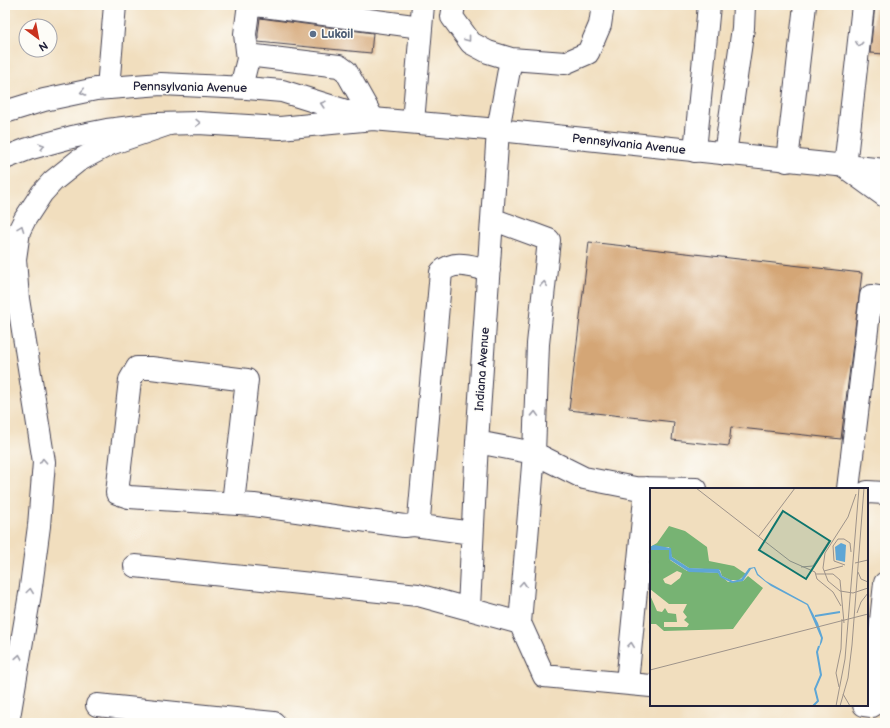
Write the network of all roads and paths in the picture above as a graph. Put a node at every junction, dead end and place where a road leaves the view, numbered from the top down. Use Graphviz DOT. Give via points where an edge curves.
graph roads {
  1 [pos="115,5"];
  2 [pos="256,5"];
  3 [pos="423,5"];
  4 [pos="454,5"];
  5 [pos="603,5"];
  6 [pos="709,5"];
  7 [pos="744,5"];
  8 [pos="805,5"];
  9 [pos="863,5"];
  10 [pos="421,27"];
  11 [pos="248,58"];
  12 [pos="511,59"];
  13 [pos="241,87"];
  14 [pos="108,88"];
  15 [pos="5,112"];
  16 [pos="373,119"];
  17 [pos="413,122"];
  18 [pos="170,124"];
  19 [pos="498,130"];
  20 [pos="695,151"];
  21 [pos="725,154"];
  22 [pos="5,158"];
  23 [pos="787,161"];
  24 [pos="845,167"];
  25 [pos="885,170"];
  26 [pos="885,196"];
  27 [pos="492,219"];
  28 [pos="489,270"];
  29 [pos="5,291"];
  30 [pos="885,298"];
  31 [pos="24,336"];
  32 [pos="477,442"];
  33 [pos="534,453"];
  34 [pos="646,488"];
  35 [pos="650,488"];
  36 [pos="848,488"];
  37 [pos="868,492"];
  38 [pos="885,493"];
  39 [pos="232,503"];
  40 [pos="414,525"];
  41 [pos="472,533"];
  42 [pos="135,566"];
  43 [pos="885,583"];
  44 [pos="469,608"];
  45 [pos="520,623"];
  46 [pos="882,638"];
  47 [pos="627,683"];
  48 [pos="650,686"];
  49 [pos="97,705"];
  50 [pos="868,705"];
  51 [pos="8,723"];
  52 [pos="274,723"];
  1 -- 14 [label="main road"];
  2 -- 10 [label="main road"];
  2 -- 11 [label="main road" via="248,11 245,34"];
  3 -- 10 [label="main road"];
  4 -- 12 [label="main road, one-way" via="452,17 471,43 488,52"];
  5 -- 12 [label="main road" via="600,25 588,53 564,63"];
  6 -- 20 [label="main road"];
  7 -- 21 [label="main road"];
  8 -- 23 [label="main road"];
  9 -- 24 [label="main road, one-way"];
  10 -- 17 [label="main road"];
  11 -- 13 [label="main road"];
  11 -- 16 [label="main road" via="256,56 340,66 346,71"];
  12 -- 19 [label="main road, Indiana Avenue"];
  13 -- 14 [label="main road, Pennsylvania Avenue" via="161,84"];
  16 -- 13 [label="main road, Pennsylvania Avenue, one-way" via="282,91"];
  14 -- 15 [label="main road, Pennsylvania Avenue, one-way" via="50,99"];
  16 -- 17 [label="main road, Pennsylvania Avenue"];
  18 -- 16 [label="main road, Pennsylvania Avenue, one-way" via="198,123 280,128"];
  17 -- 19 [label="main road, Pennsylvania Avenue"];
  22 -- 18 [label="main road, Pennsylvania Avenue, one-way" via="72,137 107,130"];
  31 -- 18 [label="main road, one-way" via="15,259 19,231 33,205 53,181 78,160 110,144"];
  19 -- 20 [label="main road, Pennsylvania Avenue"];
  19 -- 27 [label="main road, Indiana Avenue"];
  20 -- 21 [label="main road, Pennsylvania Avenue"];
  21 -- 23 [label="main road, Pennsylvania Avenue"];
  23 -- 24 [label="main road, Pennsylvania Avenue"];
  24 -- 25 [label="main road, Pennsylvania Avenue"];
  24 -- 26 [label="main road"];
  27 -- 28 [label="main road, Indiana Avenue"];
  33 -- 27 [label="main road, one-way" via="538,344 549,240"];
  28 -- 32 [label="main road, Indiana Avenue"];
  28 -- 40 [label="main road" via="457,264 446,267 441,272 419,518"];
  29 -- 31 [label="main road"];
  30 -- 36 [label="main road" via="871,296"];
  51 -- 31 [label="main road, one-way" via="38,540 44,462"];
  32 -- 33 [label="main road"];
  32 -- 41 [label="main road, Indiana Avenue"];
  33 -- 34 [label="main road" via="584,478"];
  45 -- 33 [label="main road, one-way"];
  34 -- 35 [label="main road"];
  47 -- 34 [label="main road, one-way"];
  37 -- 38 [label="main road"];
  39 -- 39 [label="main road" via="129,497 117,493 130,380 137,368 247,380"];
  39 -- 40 [label="main road" via="404,526"];
  40 -- 41 [label="main road"];
  41 -- 44 [label="main road, Indiana Avenue"];
  42 -- 44 [label="main road" via="418,595"];
  43 -- 46 [label="main road"];
  44 -- 45 [label="main road"];
  45 -- 47 [label="main road" via="544,676"];
  46 -- 50 [label="main road"];
  47 -- 48 [label="main road"];
  49 -- 52 [label="main road"];
}
